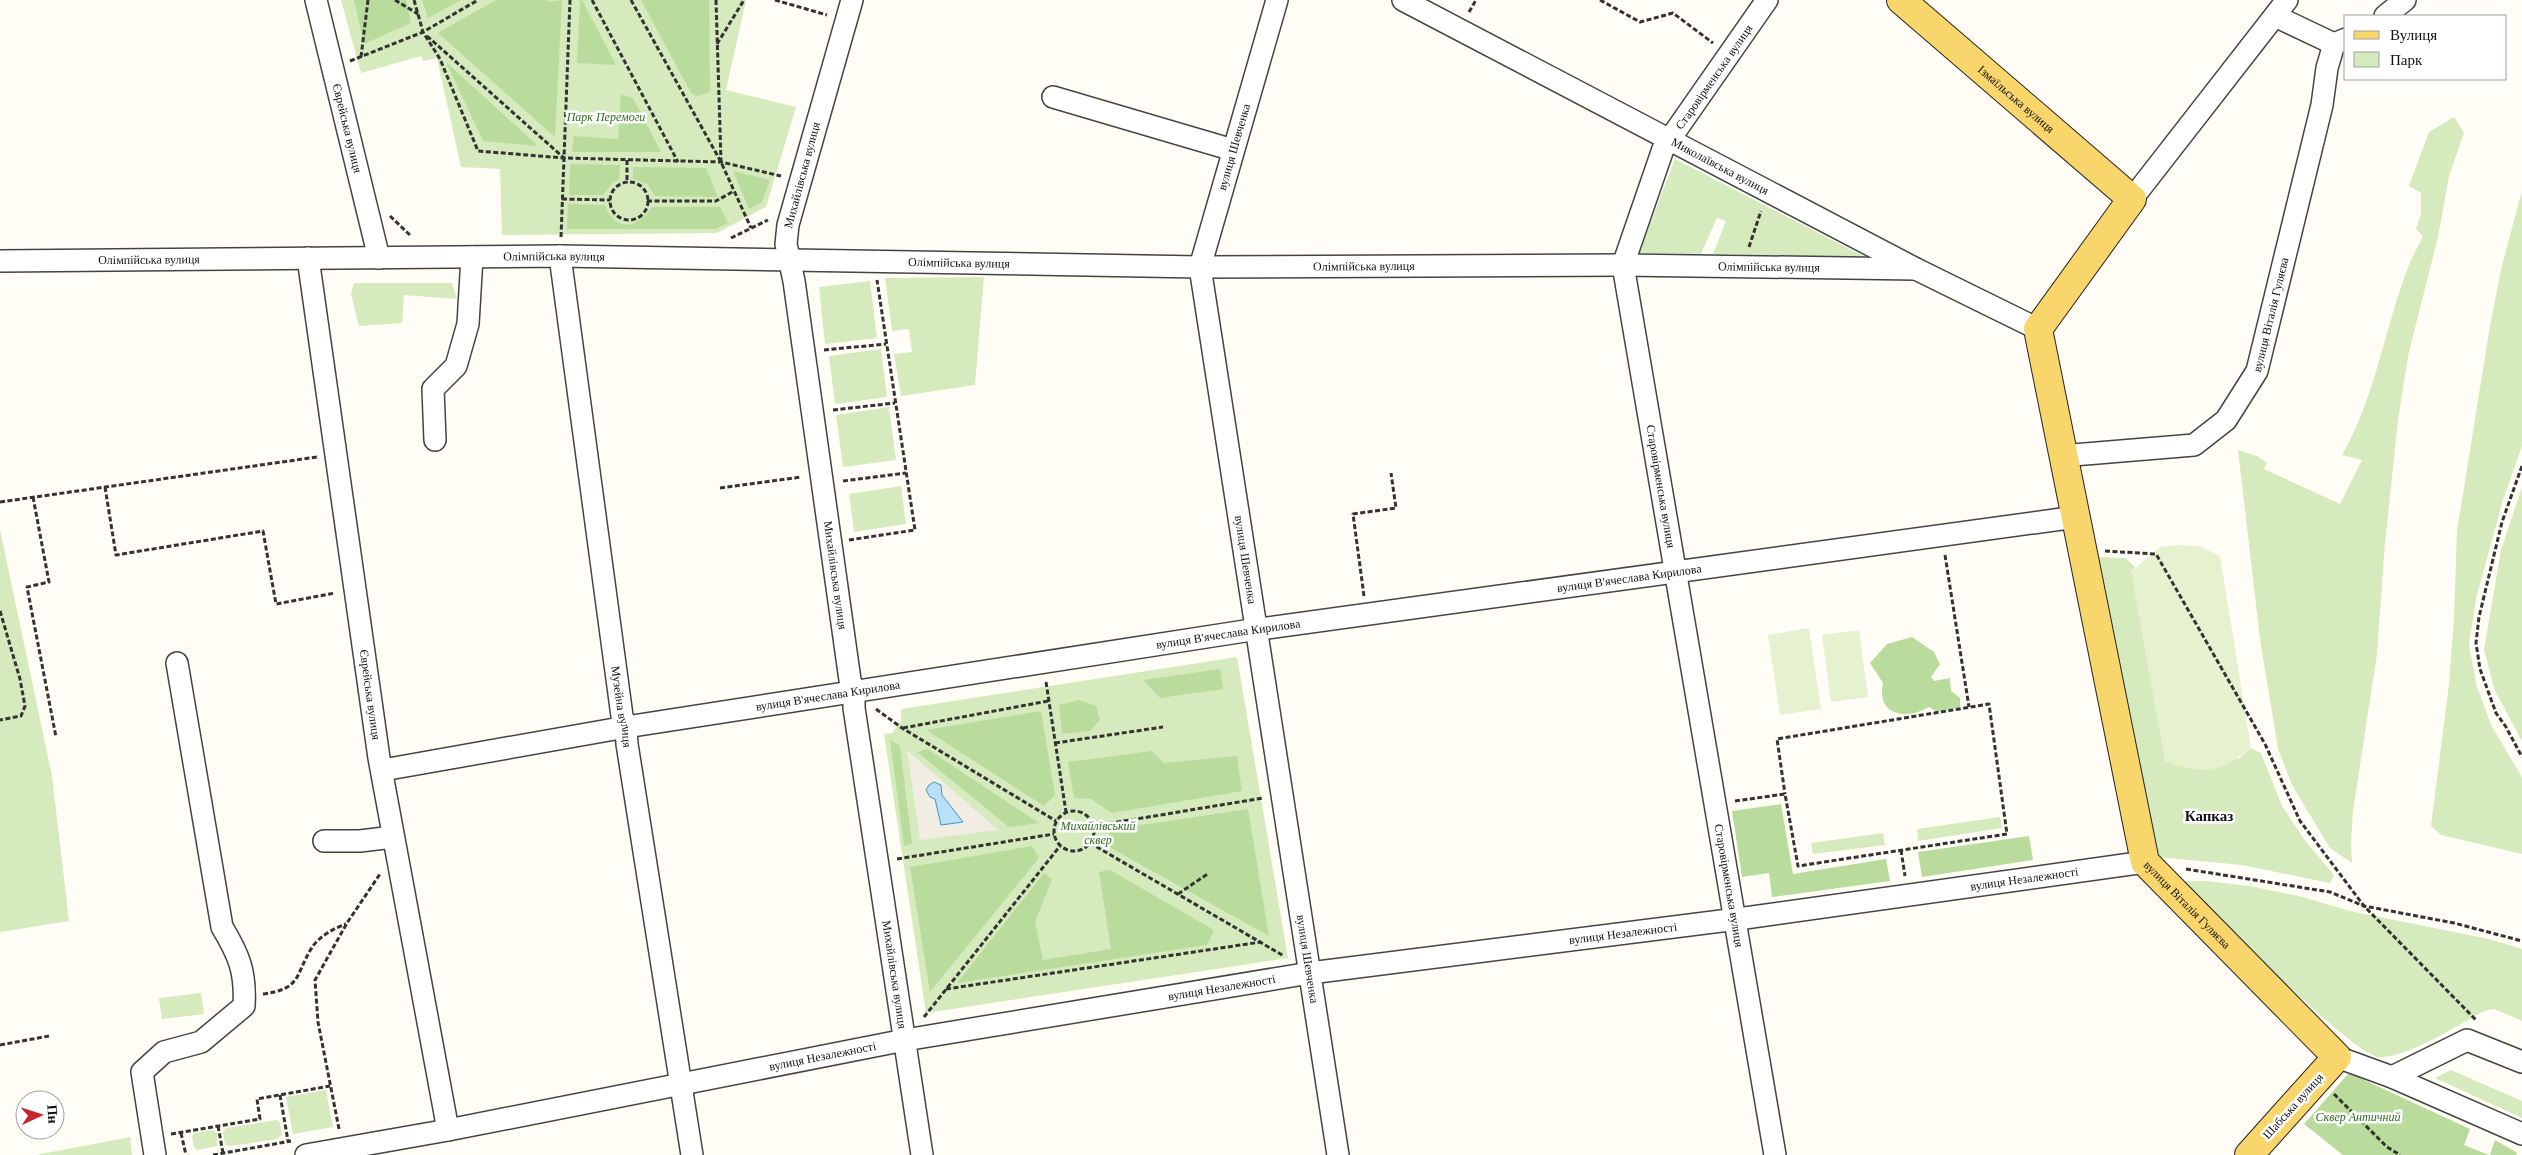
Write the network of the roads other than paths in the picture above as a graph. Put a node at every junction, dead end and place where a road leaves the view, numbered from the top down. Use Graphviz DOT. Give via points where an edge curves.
graph roads {
  1 [pos="316,0"];
  2 [pos="852,0"];
  3 [pos="1278,0"];
  4 [pos="1404,0"];
  5 [pos="1767,0"];
  6 [pos="1901,0"];
  7 [pos="2405,0"];
  8 [pos="2281,8"];
  9 [pos="2386,15"];
  10 [pos="2340,42"];
  11 [pos="1053,97"];
  12 [pos="1670,140"];
  13 [pos="1234,150"];
  14 [pos="2132,199"];
  15 [pos="561,249"];
  16 [pos="472,257"];
  17 [pos="308,258"];
  18 [pos="379,258"];
  19 [pos="788,259"];
  20 [pos="0,261"];
  21 [pos="1623,265"];
  22 [pos="1200,267"];
  23 [pos="1916,269"];
  24 [pos="2038,329"];
  25 [pos="435,440"];
  26 [pos="2061,456"];
  27 [pos="2076,517"];
  28 [pos="1677,573"];
  29 [pos="1257,630"];
  30 [pos="177,663"];
  31 [pos="854,691"];
  32 [pos="626,727"];
  33 [pos="383,770"];
  34 [pos="393,837"];
  35 [pos="324,841"];
  36 [pos="2145,862"];
  37 [pos="1734,919"];
  38 [pos="1310,973"];
  39 [pos="904,1040"];
  40 [pos="2336,1057"];
  41 [pos="2522,1062"];
  42 [pos="2392,1077"];
  43 [pos="682,1084"];
  44 [pos="448,1130"];
  45 [pos="2522,1134"];
  46 [pos="154,1146"];
  47 [pos="344,1147"];
  48 [pos="306,1155"];
  49 [pos="692,1155"];
  50 [pos="922,1155"];
  51 [pos="1338,1155"];
  52 [pos="1775,1155"];
  53 [pos="2249,1155"];
  1 -- 18 [label="street, Єврейська вулиця"];
  2 -- 19 [label="street, Михайлівська вулиця" via="788,225"];
  3 -- 13 [label="street, вулиця Шевченка"];
  4 -- 12 [label="street, Миколаївська вулиця"];
  5 -- 12 [label="street, Старовірменська вулиця"];
  6 -- 14 [label="main road, Ізмаїльська вулиця"];
  7 -- 9 [label="street"];
  8 -- 10 [label="street"];
  8 -- 14 [label="street"];
  10 -- 26 [label="street, вулиця Віталія Гуляєва" via="2327,68 2322,105 2257,370 2226,420 2194,445"];
  11 -- 13 [label="street"];
  12 -- 21 [label="street, Старовірменська вулиця" via="1663,149"];
  12 -- 23 [label="street, Миколаївська вулиця"];
  13 -- 22 [label="street, вулиця Шевченка"];
  14 -- 24 [label="main road"];
  15 -- 16 [label="street, Олімпійська вулиця"];
  15 -- 19 [label="street, Олімпійська вулиця"];
  15 -- 32 [label="street, Музейна вулиця"];
  16 -- 18 [label="street, Олімпійська вулиця"];
  16 -- 25 [label="street" via="468,324 456,366 433,388"];
  17 -- 18 [label="street, Олімпійська вулиця"];
  17 -- 20 [label="street, Олімпійська вулиця"];
  17 -- 33 [label="street, Єврейська вулиця"];
  19 -- 22 [label="street, Олімпійська вулиця"];
  19 -- 31 [label="street, Михайлівська вулиця" via="794,281"];
  21 -- 22 [label="street, Олімпійська вулиця"];
  21 -- 23 [label="street, Олімпійська вулиця"];
  21 -- 28 [label="street, Старовірменська вулиця"];
  22 -- 29 [label="street, вулиця Шевченка"];
  23 -- 24 [label="street, Миколаївська вулиця"];
  24 -- 26 [label="main road, вулиця Віталія Гуляєва"];
  26 -- 27 [label="main road, вулиця Віталія Гуляєва"];
  27 -- 28 [label="street, вулиця В'ячеслава Кирилова"];
  27 -- 36 [label="main road, вулиця Віталія Гуляєва"];
  28 -- 29 [label="street, вулиця В'ячеслава Кирилова"];
  28 -- 37 [label="street, Старовірменська вулиця" via="1676,586"];
  29 -- 31 [label="street, вулиця В'ячеслава Кирилова"];
  29 -- 38 [label="street, вулиця Шевченка"];
  30 -- 46 [label="street" via="222,927 234,947 246,981 244,1006 201,1042 164,1052 142,1072"];
  31 -- 32 [label="street, вулиця В'ячеслава Кирилова"];
  31 -- 39 [label="street, Михайлівська вулиця"];
  32 -- 33 [label="street, вулиця В'ячеслава Кирилова"];
  32 -- 43 [label="street, Музейна вулиця"];
  33 -- 34 [label="street, Єврейська вулиця"];
  34 -- 35 [label="street"];
  34 -- 44 [label="street, Єврейська вулиця"];
  36 -- 37 [label="street, вулиця Незалежності"];
  36 -- 40 [label="main road, вулиця Віталія Гуляєва"];
  37 -- 38 [label="street, вулиця Незалежності"];
  37 -- 52 [label="street, Старовірменська вулиця"];
  38 -- 39 [label="street, вулиця Незалежності"];
  38 -- 51 [label="street, вулиця Шевченка"];
  39 -- 43 [label="street, вулиця Незалежності"];
  39 -- 50 [label="street, Михайлівська вулиця"];
  40 -- 42 [label="street, вулиця Віталія Гуляєва"];
  40 -- 53 [label="main road, Шабська вулиця"];
  41 -- 42 [label="street" via="2467,1040"];
  42 -- 45 [label="street, вулиця Віталія Гуляєва"];
  43 -- 44 [label="street, вулиця Незалежності"];
  43 -- 49 [label="street, Музейна вулиця"];
  44 -- 47 [label="street, вулиця Незалежності"];
  47 -- 48 [label="street, вулиця Незалежності"];
}
